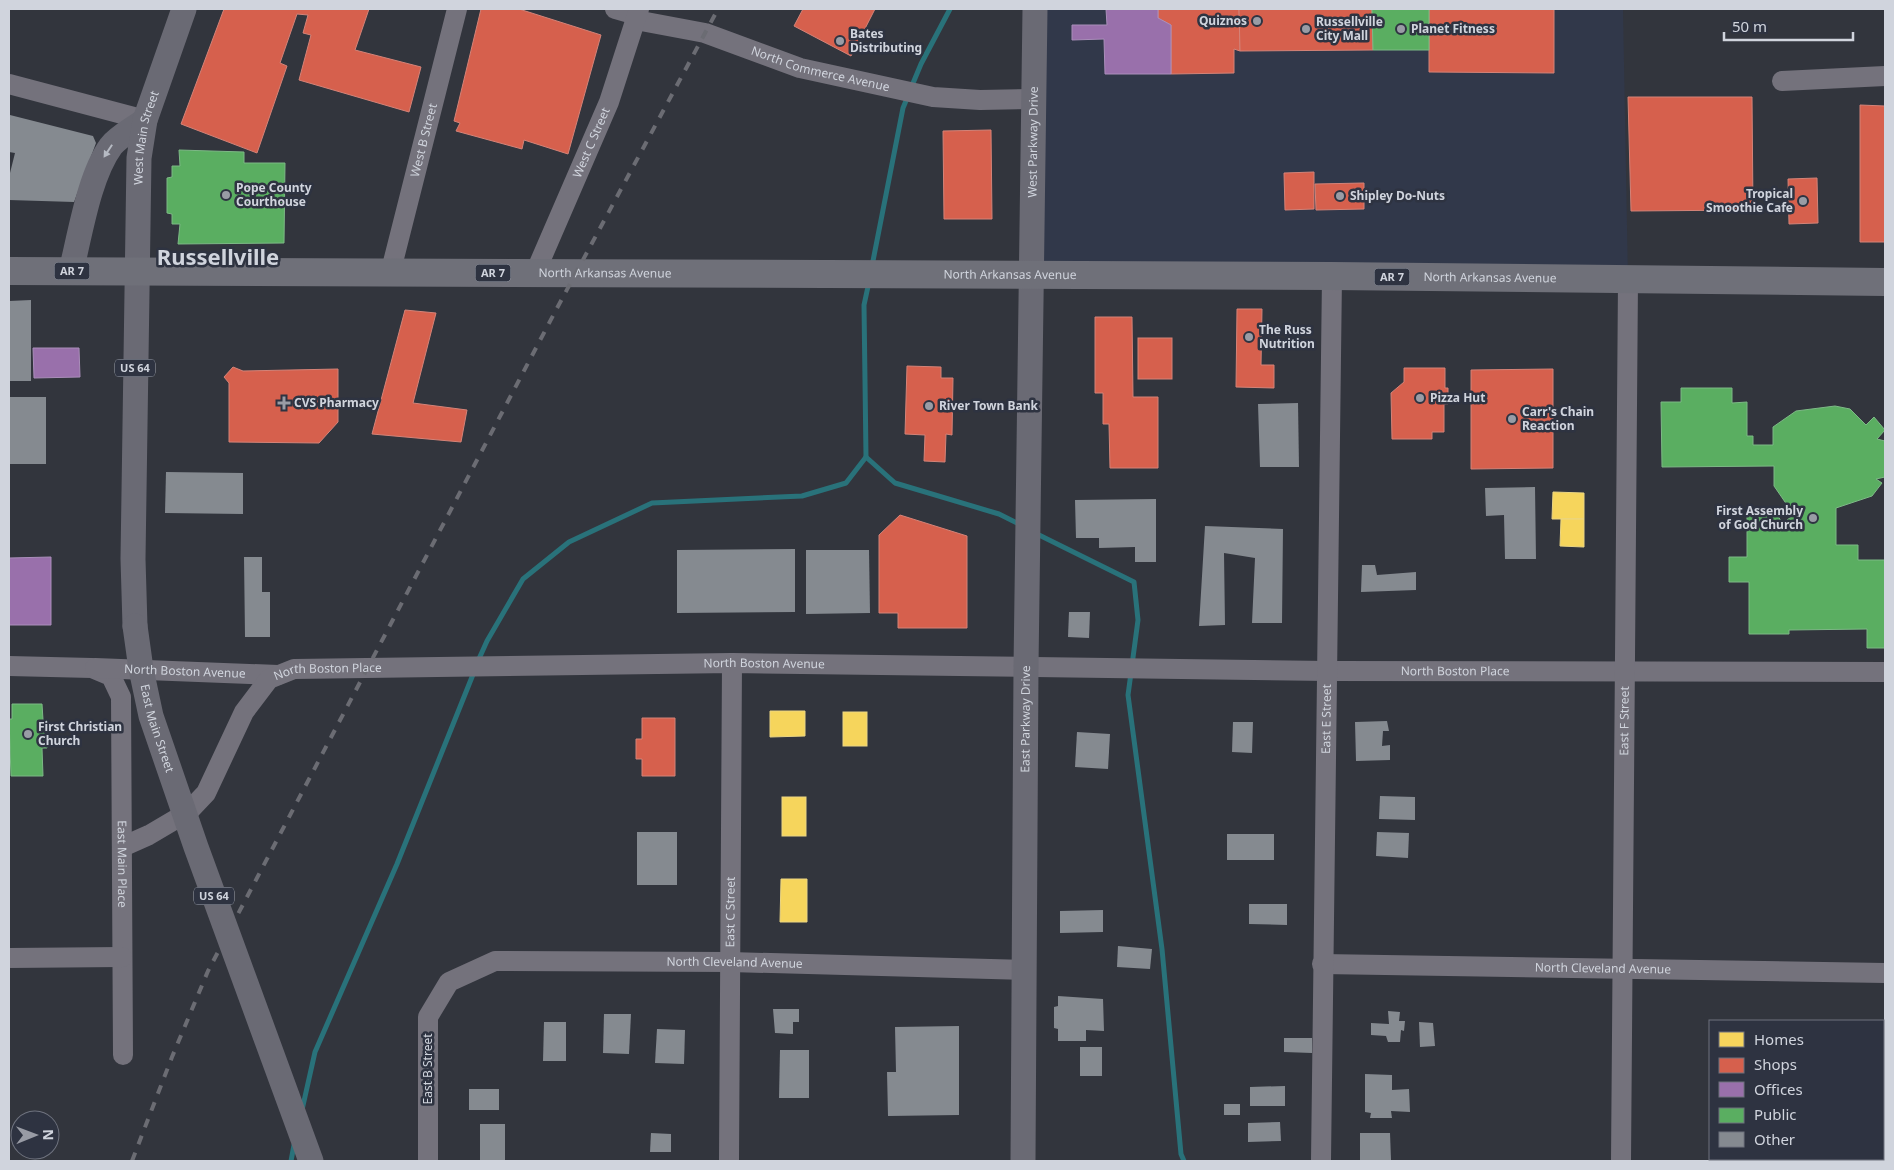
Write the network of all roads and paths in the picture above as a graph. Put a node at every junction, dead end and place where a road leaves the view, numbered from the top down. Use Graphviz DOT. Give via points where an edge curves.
graph roads {
  1 [pos="184,9"];
  2 [pos="457,9"];
  3 [pos="615,9"];
  4 [pos="1035,9"];
  5 [pos="638,12"];
  6 [pos="1885,76"];
  7 [pos="1782,81"];
  8 [pos="9,84"];
  9 [pos="1034,99"];
  10 [pos="145,120"];
  11 [pos="9,271"];
  12 [pos="71,271"];
  13 [pos="136,272"];
  14 [pos="535,273"];
  15 [pos="390,274"];
  16 [pos="1032,276"];
  17 [pos="1332,276"];
  18 [pos="1628,280"];
  19 [pos="1885,282"];
  20 [pos="732,663"];
  21 [pos="501,665"];
  22 [pos="9,666"];
  23 [pos="1026,666"];
  24 [pos="92,668"];
  25 [pos="1627,670"];
  26 [pos="1328,671"];
  27 [pos="1885,672"];
  28 [pos="278,675"];
  29 [pos="122,847"];
  30 [pos="122,957"];
  31 [pos="9,958"];
  32 [pos="730,962"];
  33 [pos="1322,964"];
  34 [pos="1623,969"];
  35 [pos="1024,970"];
  36 [pos="1885,973"];
  37 [pos="449,982"];
  38 [pos="124,1055"];
  39 [pos="311,1161"];
  40 [pos="428,1161"];
  41 [pos="729,1161"];
  42 [pos="1023,1161"];
  43 [pos="1321,1161"];
  44 [pos="1620,1161"];
  1 -- 10 [label="main road, West Main Street / US 64"];
  2 -- 15 [label="street, West B Street"];
  3 -- 5 [label="street, North Commerce Avenue"];
  4 -- 9 [label="main road, West Parkway Drive"];
  5 -- 9 [label="street, North Commerce Avenue" via="641,20 705,34 800,68 933,97"];
  5 -- 14 [label="street, West C Street" via="609,102"];
  6 -- 7 [label="street"];
  8 -- 10 [label="street"];
  9 -- 16 [label="main road, West Parkway Drive"];
  10 -- 12 [label="main road, one-way" via="112,145 100,164"];
  10 -- 13 [label="main road, West Main Street / US 64" via="139,158"];
  11 -- 12 [label="highway, AR 7"];
  12 -- 13 [label="highway, AR 7"];
  13 -- 15 [label="highway, North Arkansas Avenue / AR 7"];
  13 -- 39 [label="main road, East Main Street / US 64, bridge" via="133,559 135,626 141,669 159,741"];
  14 -- 15 [label="highway, North Arkansas Avenue / AR 7"];
  14 -- 16 [label="highway, North Arkansas Avenue / AR 7"];
  16 -- 17 [label="highway, North Arkansas Avenue / AR 7"];
  16 -- 23 [label="main road, East Parkway Drive"];
  17 -- 18 [label="highway, North Arkansas Avenue / AR 7"];
  17 -- 26 [label="street, East E Street"];
  18 -- 19 [label="highway, North Arkansas Avenue / AR 7"];
  18 -- 25 [label="street, East F Street"];
  20 -- 21 [label="street, North Boston Avenue"];
  20 -- 23 [label="street, North Boston Avenue"];
  20 -- 32 [label="street, East C Street"];
  21 -- 28 [label="street, North Boston Place" via="294,669"];
  22 -- 24 [label="street, North Boston Avenue"];
  23 -- 26 [label="street, North Boston Place"];
  23 -- 35 [label="main road, East Parkway Drive"];
  24 -- 28 [label="street, North Boston Avenue"];
  24 -- 29 [label="street, East Main Place" via="111,676 121,697"];
  25 -- 26 [label="street, North Boston Place"];
  25 -- 27 [label="street, North Boston Place"];
  25 -- 34 [label="street, East F Street"];
  26 -- 33 [label="street, East E Street"];
  28 -- 29 [label="street, North Boston Place" via="269,678 244,712 206,793 188,812"];
  29 -- 30 [label="street, East Main Place"];
  30 -- 31 [label="street"];
  30 -- 38 [label="street, East Main Place"];
  32 -- 35 [label="street, North Cleveland Avenue"];
  32 -- 37 [label="street, North Cleveland Avenue" via="494,961"];
  32 -- 41 [label="street, East C Street"];
  33 -- 34 [label="street, North Cleveland Avenue"];
  33 -- 43 [label="street, East E Street"];
  34 -- 36 [label="street, North Cleveland Avenue"];
  34 -- 44 [label="street, East F Street"];
  35 -- 42 [label="main road, East Parkway Drive"];
  37 -- 40 [label="street, East B Street" via="428,1017"];
}
